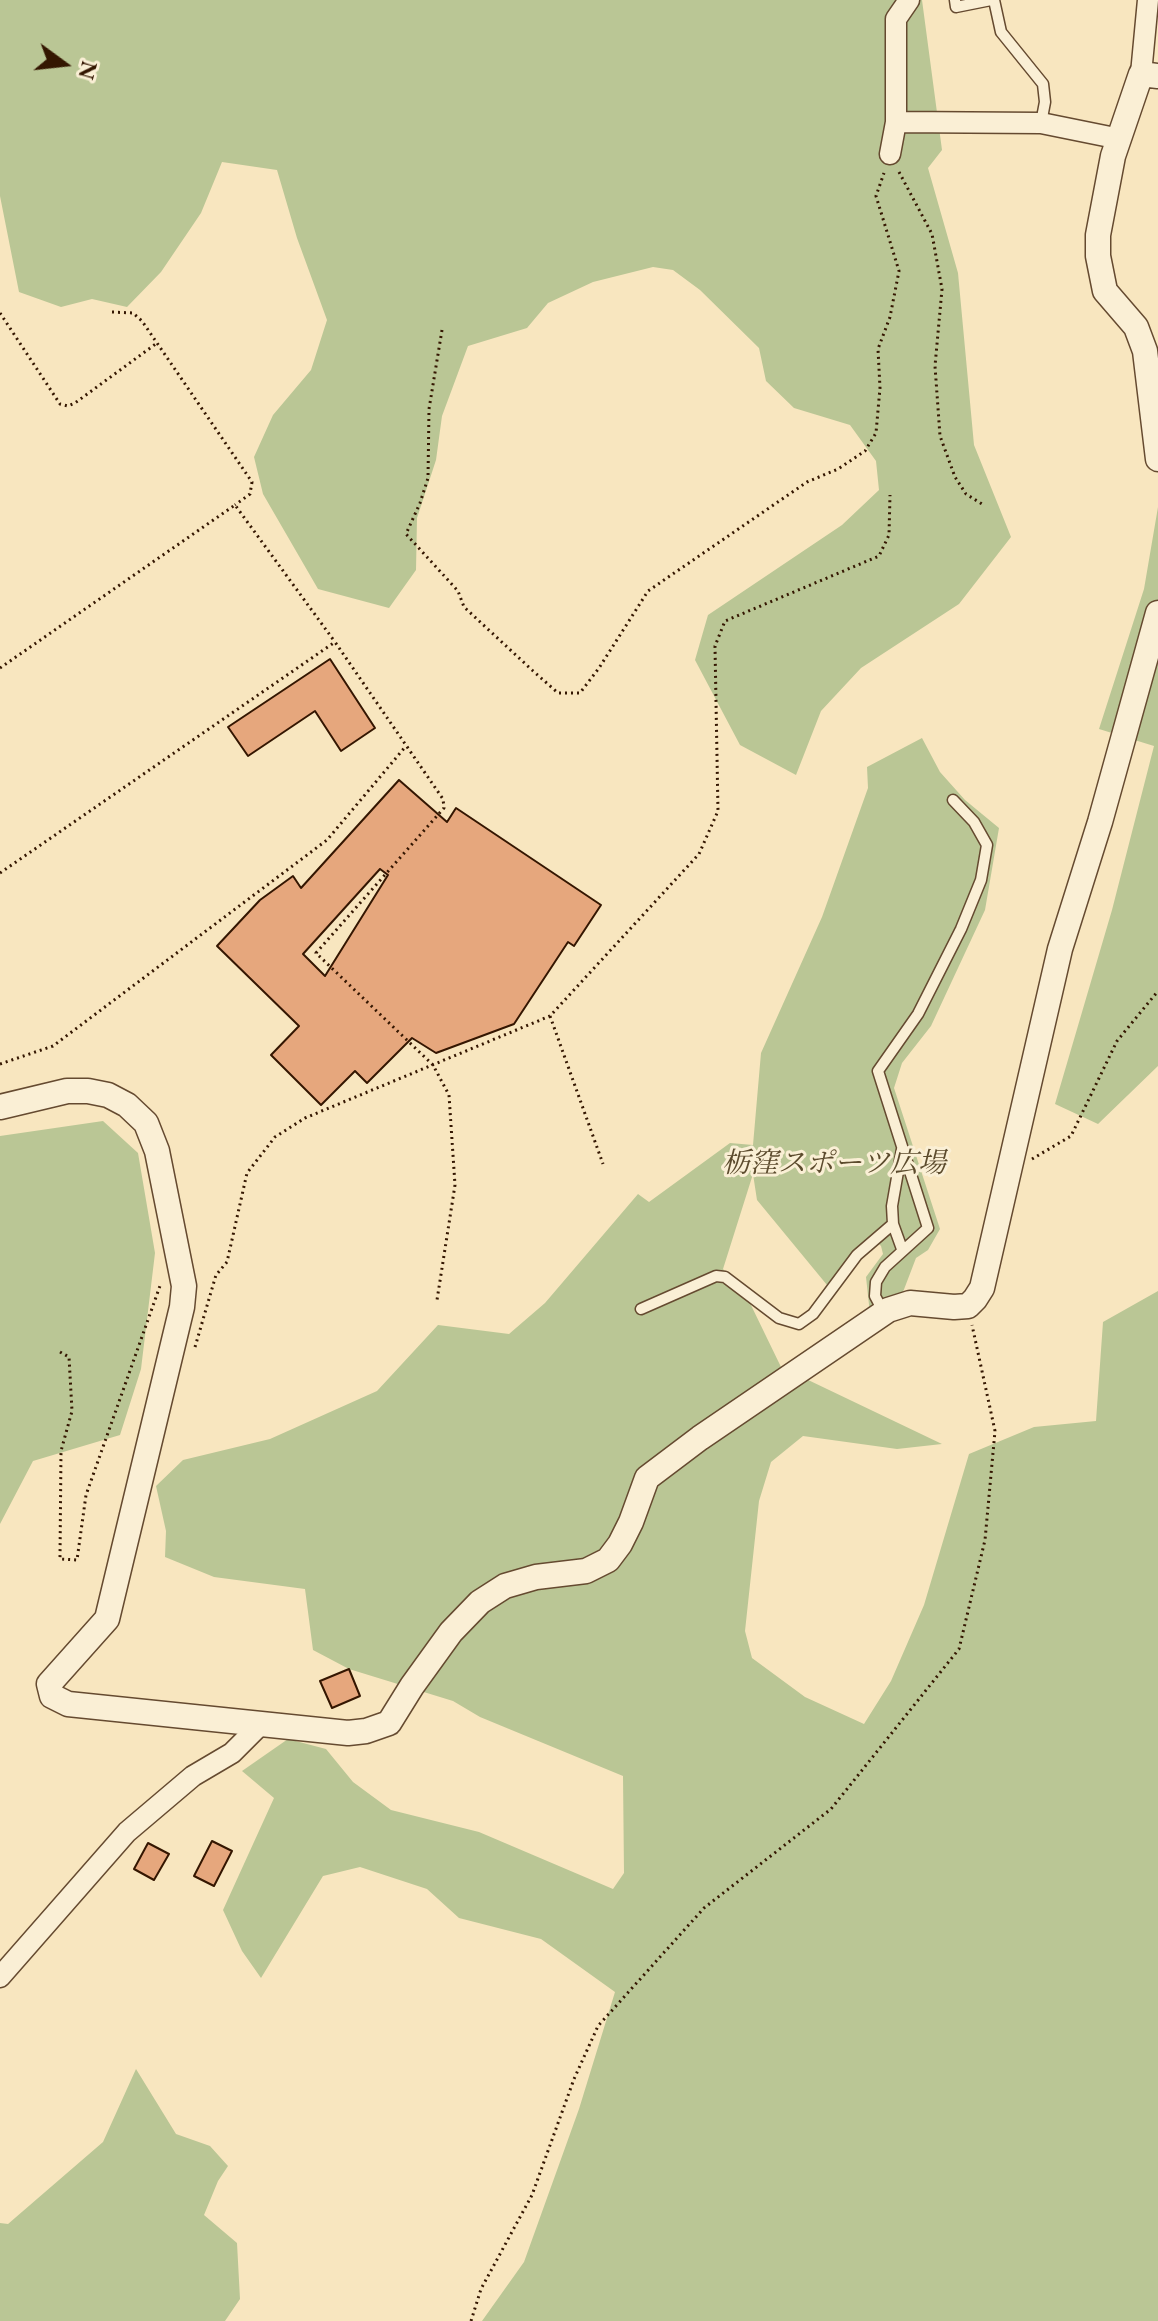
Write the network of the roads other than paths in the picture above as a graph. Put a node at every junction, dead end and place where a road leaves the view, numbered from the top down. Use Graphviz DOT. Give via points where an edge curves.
graph roads {
  1 [pos="909,0"];
  2 [pos="955,0"];
  3 [pos="992,0"];
  4 [pos="1148,0"];
  5 [pos="1150,75"];
  6 [pos="896,122"];
  7 [pos="1041,123"];
  8 [pos="1120,139"];
  9 [pos="890,154"];
  10 [pos="1158,459"];
  11 [pos="1158,613"];
  12 [pos="953,800"];
  13 [pos="0,1107"];
  14 [pos="903,1147"];
  15 [pos="893,1224"];
  16 [pos="902,1249"];
  17 [pos="641,1309"];
  18 [pos="884,1313"];
  19 [pos="262,1723"];
  20 [pos="0,1977"];
  1 -- 6 [label="street" via="896,19"];
  2 -- 3 [label="lane" via="956,7"];
  3 -- 7 [label="lane" via="1001,32 1043,84"];
  4 -- 5 [label="street"];
  5 -- 8 [label="street"];
  6 -- 7 [label="street"];
  6 -- 9 [label="street"];
  7 -- 8 [label="street"];
  8 -- 10 [label="street" via="1098,256 1105,291 1136,327 1145,351"];
  11 -- 18 [label="street" via="1060,949 982,1288 968,1306 910,1303"];
  12 -- 14 [label="lane" via="987,845 981,880 961,929 918,1014 878,1071"];
  13 -- 19 [label="street" via="88,1091 127,1105 146,1123 157,1151 184,1286 107,1619 49,1684 52,1696 68,1704"];
  14 -- 15 [label="lane"];
  14 -- 16 [label="lane" via="928,1228"];
  15 -- 16 [label="lane"];
  15 -- 17 [label="lane" via="857,1255 813,1314 799,1324 779,1318 725,1277 716,1276"];
  16 -- 18 [label="lane" via="876,1282 875,1296"];
  18 -- 19 [label="street" via="647,1478 631,1522 608,1560 586,1571 505,1586 480,1602 451,1632 389,1723 348,1733"];
  19 -- 20 [label="street" via="232,1753 193,1776 127,1832"];
}
